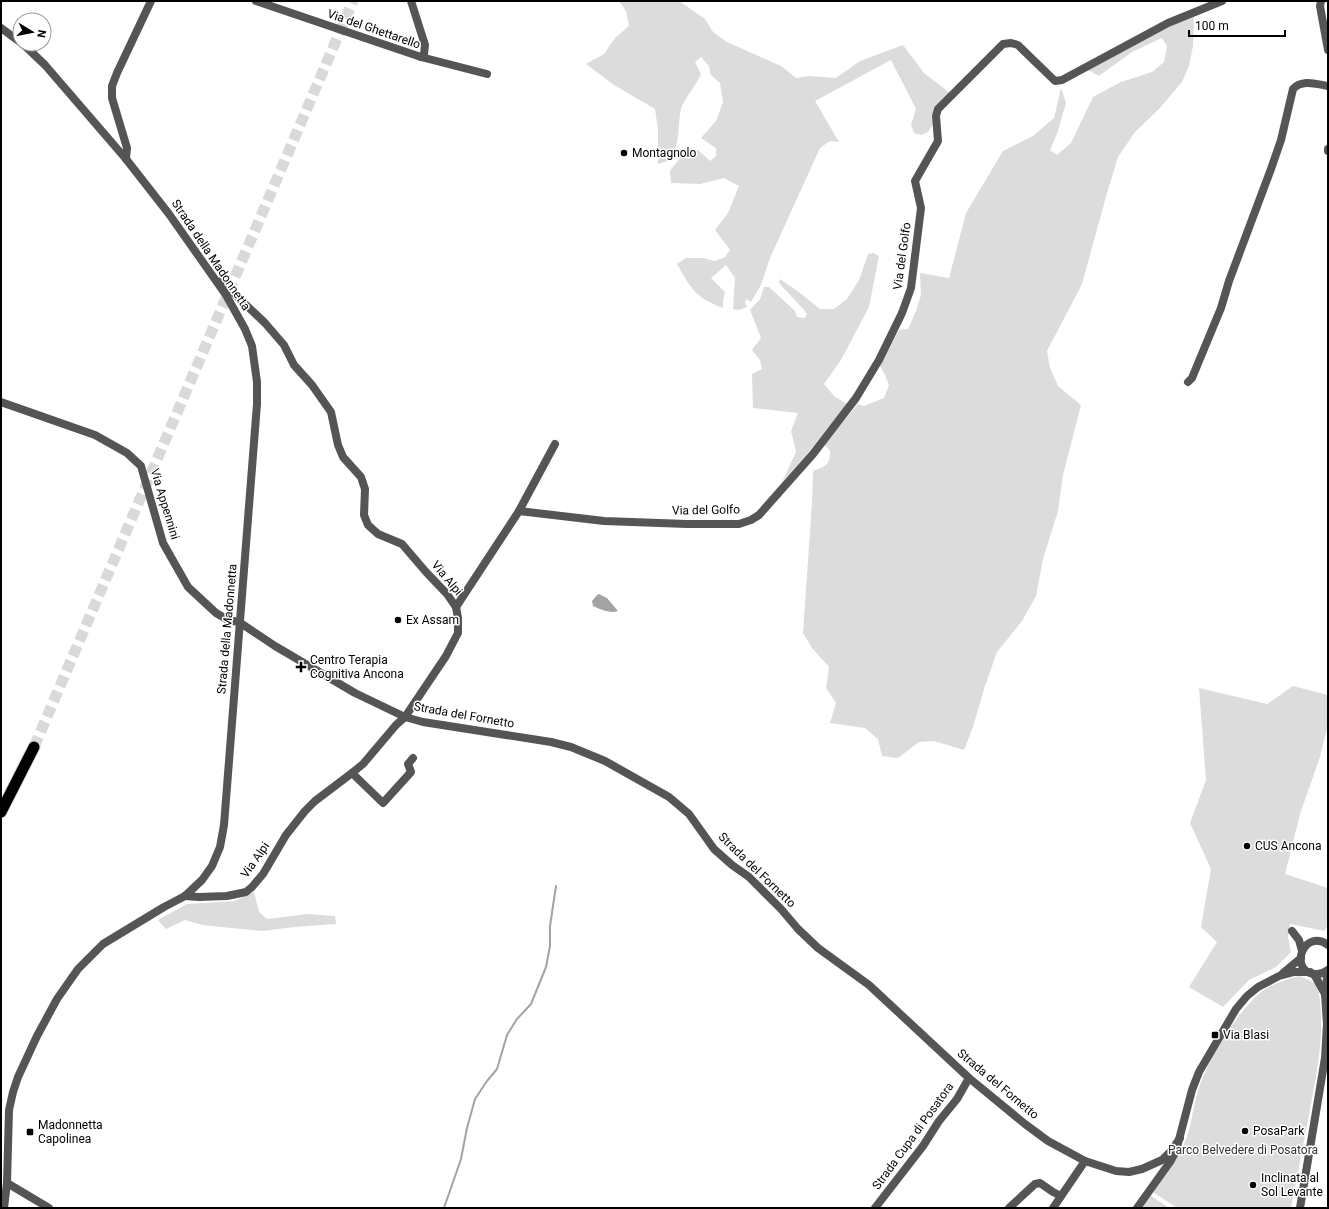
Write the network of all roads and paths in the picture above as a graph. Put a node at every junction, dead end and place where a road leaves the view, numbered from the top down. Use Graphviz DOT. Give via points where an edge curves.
graph roads {
  1 [pos="151,1"];
  2 [pos="256,1"];
  3 [pos="411,1"];
  4 [pos="1222,1"];
  5 [pos="1321,1"];
  6 [pos="1,28"];
  7 [pos="12,36"];
  8 [pos="1328,50"];
  9 [pos="31,52"];
  10 [pos="421,57"];
  11 [pos="486,74"];
  12 [pos="1328,86"];
  13 [pos="126,159"];
  14 [pos="209,271"];
  15 [pos="1188,382"];
  16 [pos="1,402"];
  17 [pos="556,444"];
  18 [pos="519,511"];
  19 [pos="456,607"];
  20 [pos="239,622"];
  21 [pos="405,717"];
  22 [pos="34,747"];
  23 [pos="412,758"];
  24 [pos="352,773"];
  25 [pos="1,812"];
  26 [pos="185,896"];
  27 [pos="1328,936"];
  28 [pos="1316,941"];
  29 [pos="1328,945"];
  30 [pos="1301,955"];
  31 [pos="1328,970"];
  32 [pos="1312,973"];
  33 [pos="1279,976"];
  34 [pos="1325,994"];
  35 [pos="968,1078"];
  36 [pos="1180,1138"];
  37 [pos="1085,1161"];
  38 [pos="7,1183"];
  39 [pos="1062,1196"];
  40 [pos="4,1208"];
  41 [pos="49,1208"];
  42 [pos="875,1208"];
  43 [pos="1009,1208"];
  44 [pos="1053,1208"];
  45 [pos="1137,1208"];
  46 [pos="1300,1208"];
  1 -- 13 [label="street" via="112,86 112,98 127,148"];
  2 -- 10 [label="street, Via del Ghettarello"];
  3 -- 10 [label="street" via="425,45"];
  4 -- 18 [label="street, Via del Golfo" via="1168,23 1062,80 1055,80 1018,45 1003,44 938,109 938,141 915,182 921,208 911,288 902,313 856,398 813,454 759,515 739,524 687,524 604,521"];
  5 -- 8 [label="street"];
  6 -- 7 [label="street"];
  9 -- 13 [label="street, Strada della Madonnetta"];
  10 -- 11 [label="street, Via del Ghettarello"];
  12 -- 15 [label="street" via="1302,83 1293,89 1271,169 1221,308 1192,378"];
  13 -- 14 [label="street, Strada della Madonnetta"];
  14 -- 19 [label="street, Via Alpi" via="265,323 284,345 294,365 331,412 343,457 361,477 365,489 364,515 368,525 378,534 402,544"];
  14 -- 20 [label="street, Strada della Madonnetta" via="230,301 245,329 252,346 257,382"];
  16 -- 20 [label="street, Via Appennini" via="95,435 127,453 141,466 163,543 188,587 216,613 228,620"];
  17 -- 18 [label="street"];
  18 -- 19 [label="street"];
  19 -- 21 [label="street, Via Alpi" via="458,633 446,656"];
  20 -- 21 [label="street, Strada del Fornetto" via="356,693"];
  20 -- 26 [label="street, Strada della Madonnetta" via="224,825 220,847 206,876"];
  21 -- 24 [label="street, Via Alpi"];
  21 -- 35 [label="street, Strada del Fornetto" via="572,747 605,761 669,797 689,814 714,849 749,877 798,930 869,985"];
  22 -- 25 [label="highway"];
  23 -- 24 [label="street" via="408,764 411,772 383,803"];
  24 -- 26 [label="street, Via Alpi" via="302,814 263,874 246,892 227,896"];
  26 -- 38 [label="street, Strada della Madonnetta" via="103,944 78,969 58,999 37,1036 13,1092 9,1110"];
  27 -- 28 [label="street"];
  28 -- 29 [label="street"];
  28 -- 30 [label="street" via="1307,945"];
  28 -- 30 [label="street" via="1292,931 1299,940"];
  30 -- 32 [label="street" via="1304,967"];
  30 -- 33 [label="street"];
  31 -- 32 [label="street" via="1323,973"];
  31 -- 34 [label="street"];
  32 -- 33 [label="street" via="1294,972"];
  32 -- 34 [label="street"];
  33 -- 36 [label="street" via="1247,996 1226,1025 1198,1072"];
  34 -- 46 [label="street" via="1327,1044"];
  35 -- 37 [label="street, Strada del Fornetto" via="1048,1141"];
  35 -- 42 [label="street, Strada Cupa di Posatora" via="957,1099"];
  36 -- 37 [label="street, Strada del Fornetto" via="1162,1160 1142,1170 1116,1171"];
  36 -- 45 [label="street" via="1170,1162"];
  37 -- 39 [label="street"];
  38 -- 40 [label="street, Strada della Madonnetta"];
  38 -- 41 [label="street"];
  39 -- 43 [label="street" via="1040,1183 1035,1184"];
  39 -- 44 [label="street"];
}
